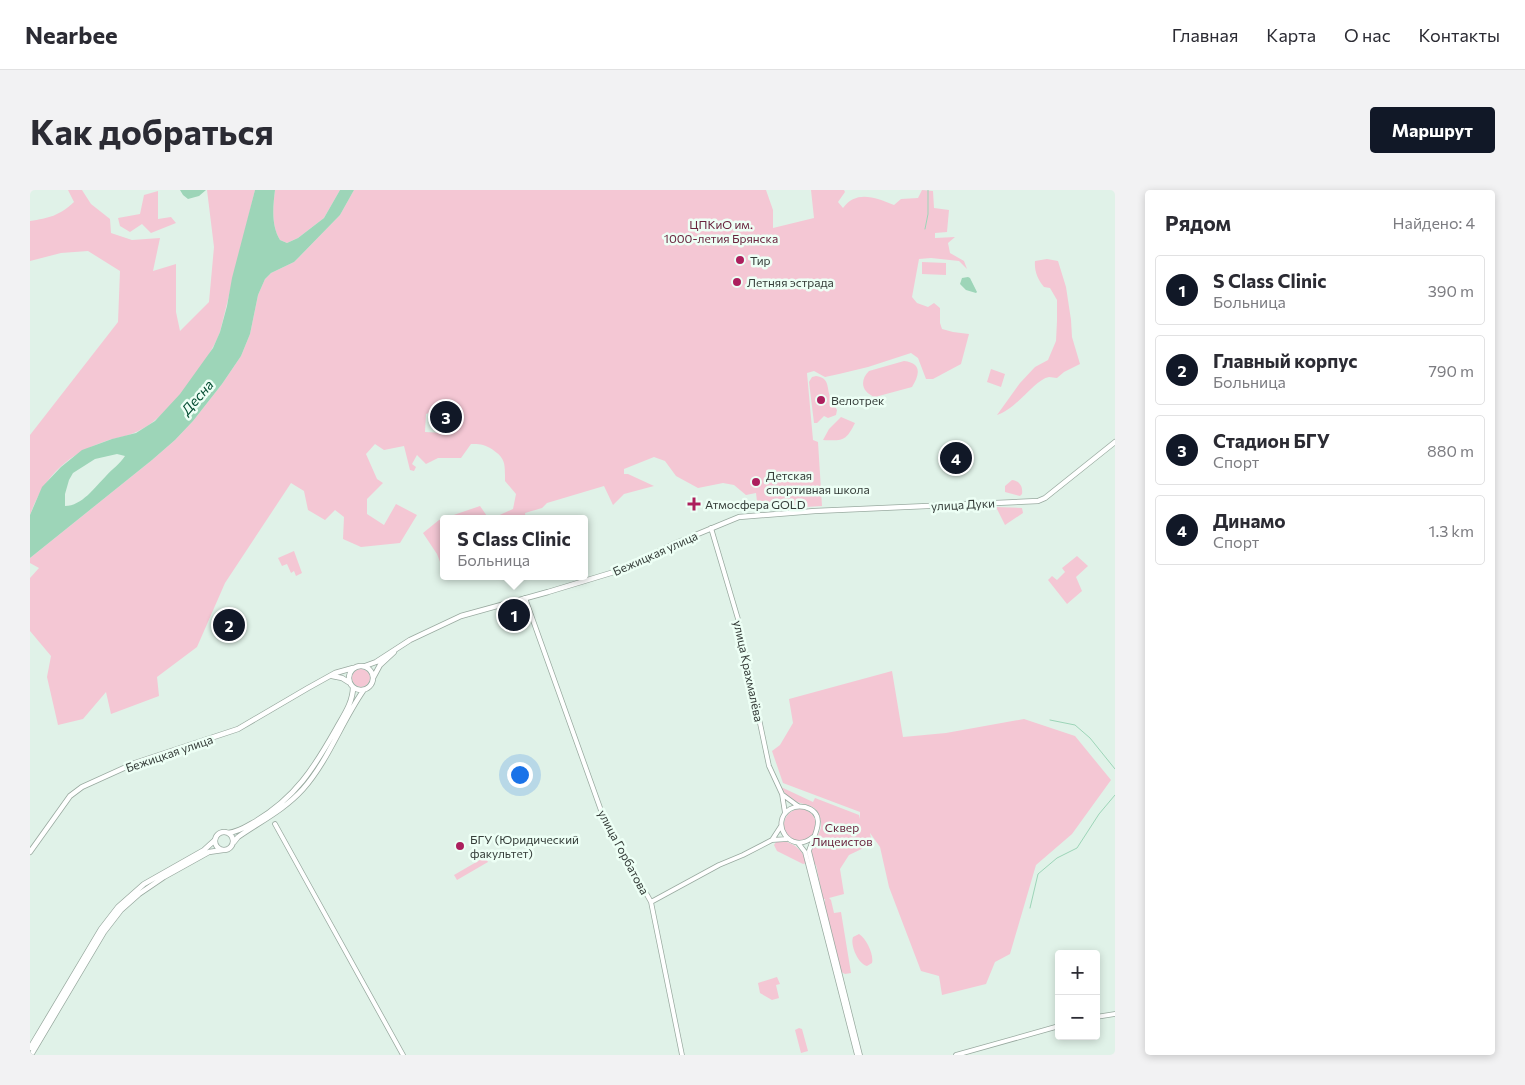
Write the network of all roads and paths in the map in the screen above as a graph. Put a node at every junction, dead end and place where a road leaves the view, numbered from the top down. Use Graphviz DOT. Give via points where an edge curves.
graph roads {
  1 [pos="1115,442"];
  2 [pos="791,513"];
  3 [pos="711,528"];
  4 [pos="586,580"];
  5 [pos="588,580"];
  6 [pos="525,598"];
  7 [pos="434,629"];
  8 [pos="365,666"];
  9 [pos="353,668"];
  10 [pos="329,677"];
  11 [pos="373,678"];
  12 [pos="352,686"];
  13 [pos="363,692"];
  14 [pos="782,794"];
  15 [pos="799,806"];
  16 [pos="785,814"];
  17 [pos="275,824"];
  18 [pos="781,826"];
  19 [pos="228,833"];
  20 [pos="787,838"];
  21 [pos="813,838"];
  22 [pos="215,840"];
  23 [pos="772,840"];
  24 [pos="234,842"];
  25 [pos="798,843"];
  26 [pos="223,850"];
  27 [pos="807,851"];
  28 [pos="30,852"];
  29 [pos="651,902"];
  30 [pos="90,951"];
  31 [pos="1115,1014"];
  32 [pos="1100,1016"];
  33 [pos="1055,1027"];
  34 [pos="30,1048"];
  35 [pos="31,1055"];
  36 [pos="403,1055"];
  37 [pos="682,1055"];
  38 [pos="859,1055"];
  39 [pos="956,1055"];
  1 -- 2 [label="main road, улица Дуки" via="1038,501"];
  2 -- 3 [label="main road, Бежицкая улица" via="739,517"];
  3 -- 5 [label="main road, Бежицкая улица" via="624,569"];
  3 -- 14 [label="main road, улица Крахмалёва" via="738,619 769,766"];
  4 -- 6 [label="main road, Бежицкая улица"];
  6 -- 7 [label="main road, Бежицкая улица" via="461,616"];
  6 -- 29 [label="main road, улица Горбатова" via="603,816"];
  7 -- 8 [label="main road"];
  7 -- 11 [label="main road" via="395,652 380,665"];
  8 -- 9 [label="main road"];
  8 -- 11 [label="main road"];
  9 -- 10 [label="main road, Бежицкая улица"];
  9 -- 12 [label="main road" via="350,674"];
  10 -- 12 [label="main road" via="338,676"];
  10 -- 28 [label="main road, Бежицкая улица" via="238,729 135,763 82,787 70,796"];
  11 -- 13 [label="main road" via="369,688"];
  12 -- 13 [label="main road"];
  12 -- 19 [label="main road" via="344,714 299,786 266,815"];
  13 -- 24 [label="main road" via="303,789 276,813"];
  14 -- 15 [label="main road"];
  14 -- 16 [label="main road, улица Крахмалёва"];
  15 -- 16 [label="main road"];
  15 -- 21 [label="main road" via="808,808 817,817 818,826"];
  16 -- 18 [label="main road, улица Крахмалёва"];
  17 -- 36 [label="main road"];
  18 -- 20 [label="main road"];
  18 -- 23 [label="main road, улица Крахмалёва"];
  19 -- 22 [label="main road" via="220,833"];
  19 -- 24 [label="main road"];
  20 -- 23 [label="main road"];
  20 -- 25 [label="main road"];
  21 -- 25 [label="main road"];
  21 -- 27 [label="main road"];
  22 -- 26 [label="main road" via="218,848"];
  22 -- 30 [label="main road" via="136,891 109,917"];
  23 -- 29 [label="main road"];
  24 -- 26 [label="main road" via="231,848"];
  25 -- 27 [label="main road"];
  26 -- 30 [label="main road" via="209,852 138,894"];
  27 -- 38 [label="main road"];
  27 -- 38 [label="main road"];
  29 -- 37 [label="main road, улица Горбатова"];
  30 -- 34 [label="main road"];
  30 -- 35 [label="main road"];
  31 -- 32 [label="main road"];
  33 -- 39 [label="main road"];
}
